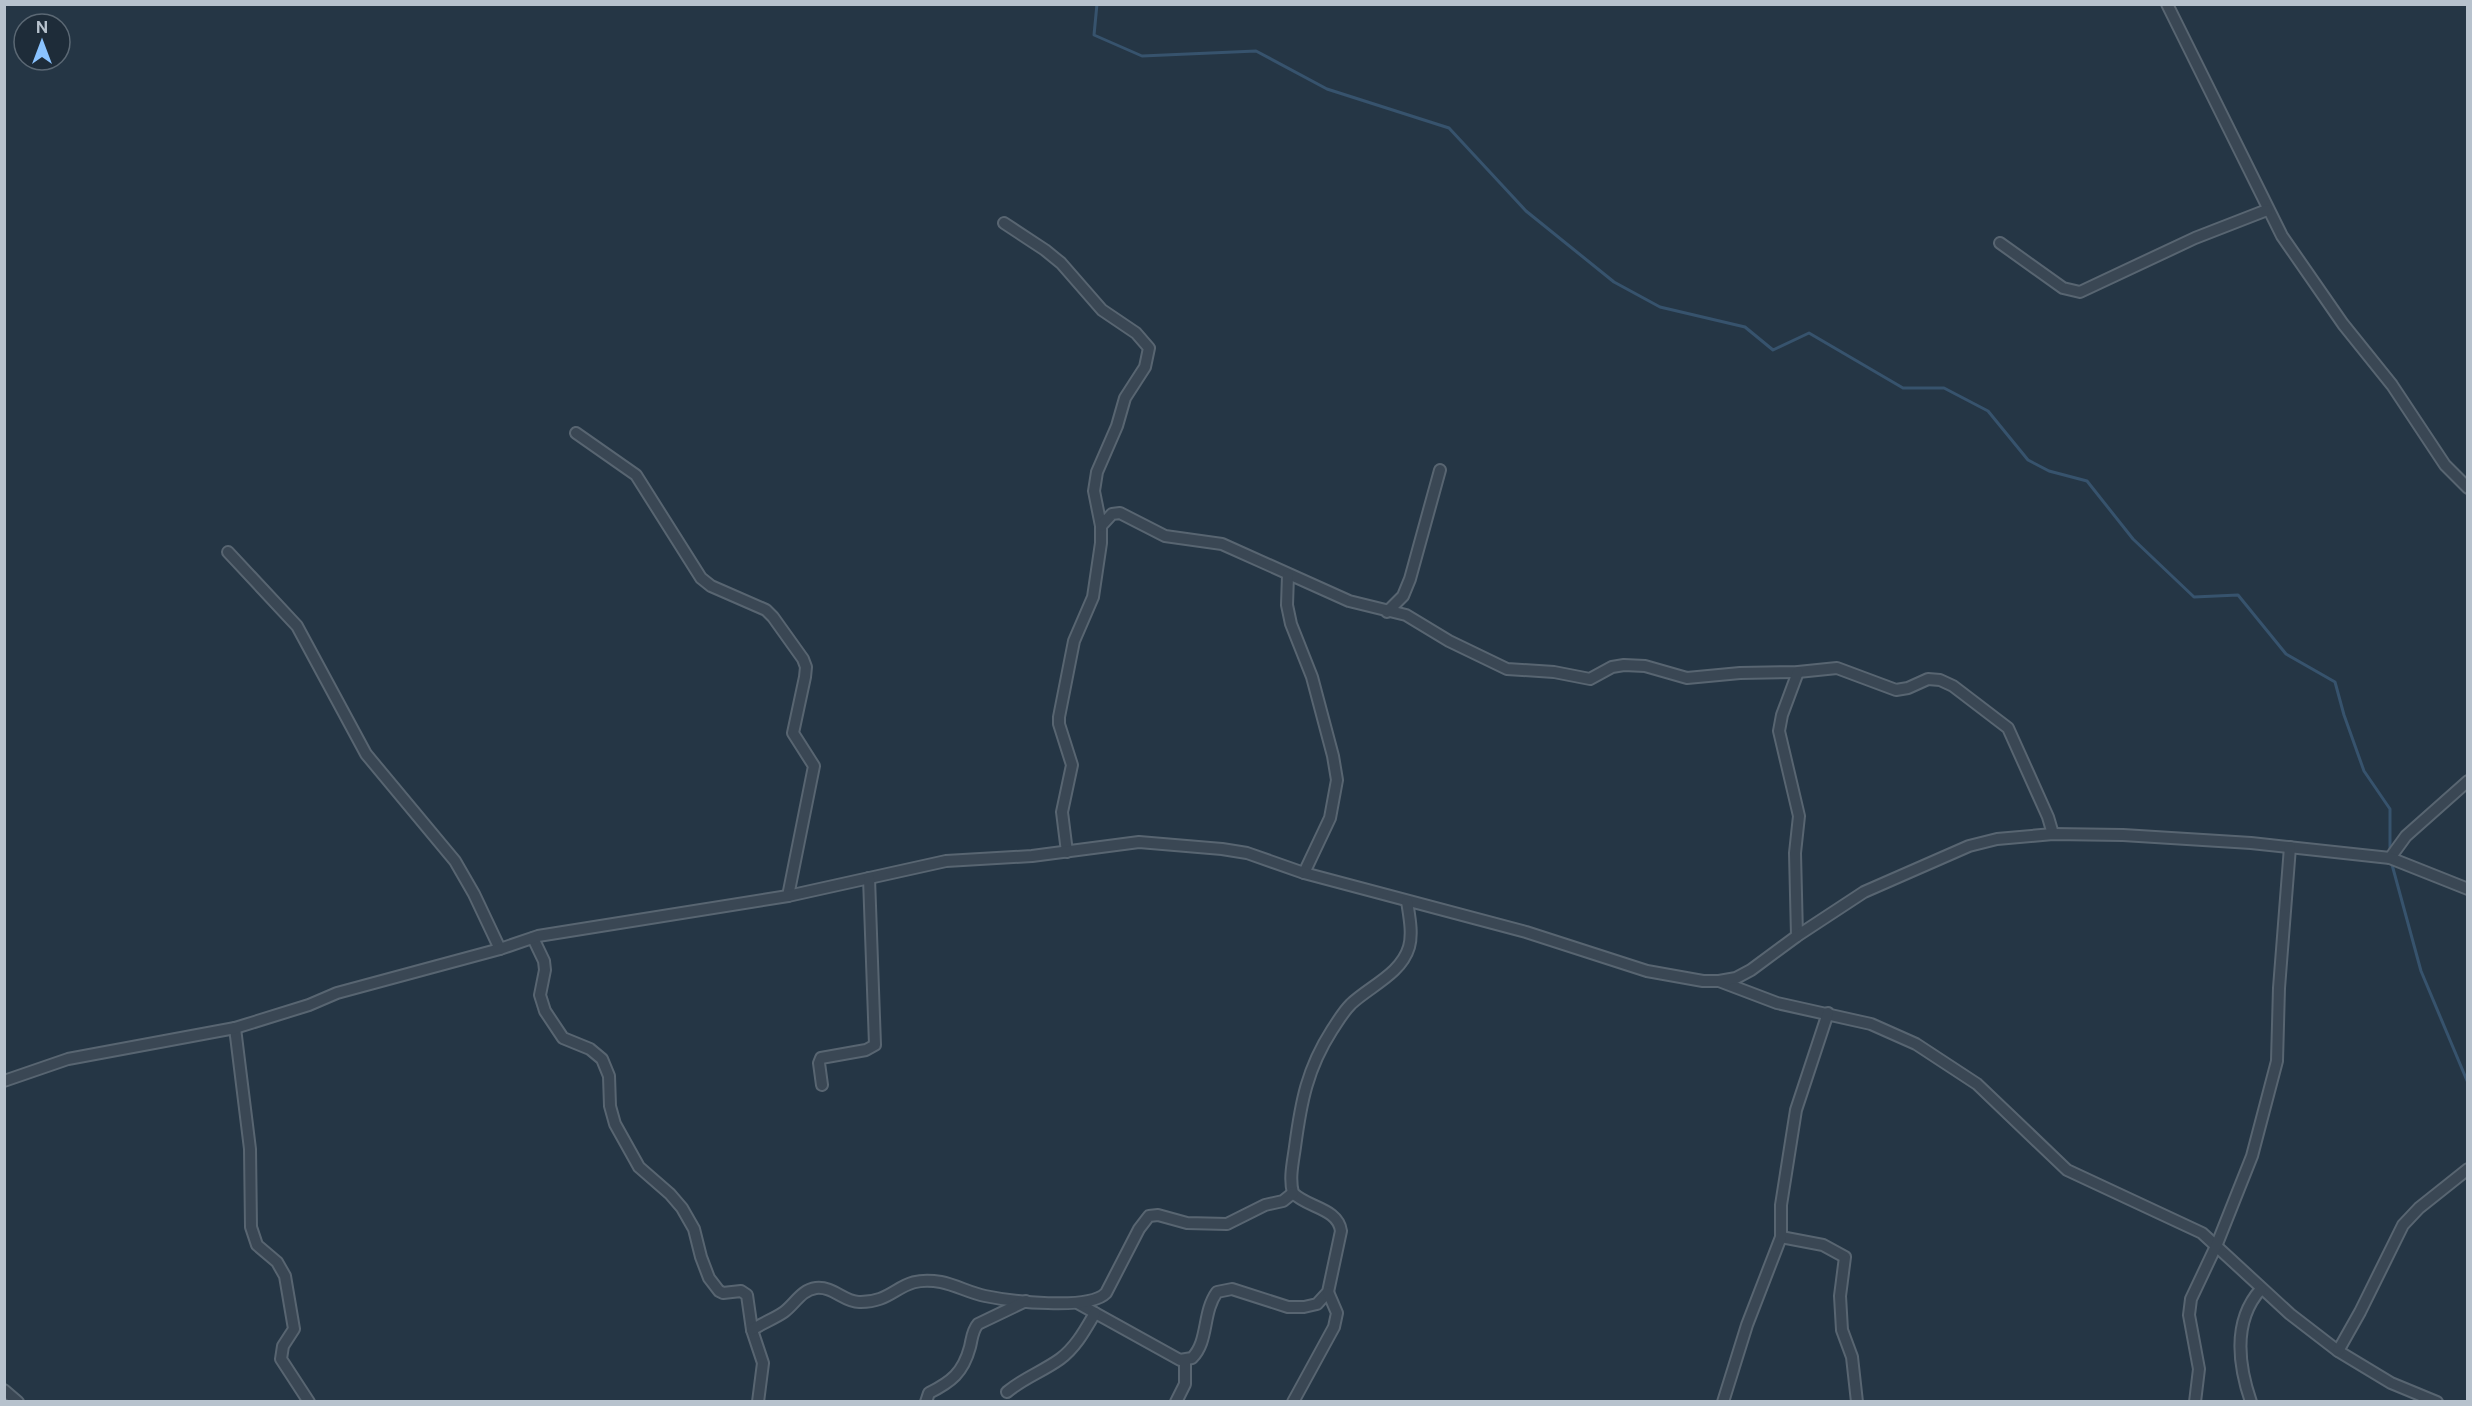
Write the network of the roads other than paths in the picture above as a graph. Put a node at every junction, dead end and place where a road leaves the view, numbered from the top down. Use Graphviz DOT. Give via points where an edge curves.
graph roads {
  1 [pos="2167,4"];
  2 [pos="2267,210"];
  3 [pos="1004,223"];
  4 [pos="2000,243"];
  5 [pos="576,432"];
  6 [pos="1440,470"];
  7 [pos="2468,488"];
  8 [pos="1101,526"];
  9 [pos="228,552"];
  10 [pos="1288,575"];
  11 [pos="1387,612"];
  12 [pos="1798,672"];
  13 [pos="2468,781"];
  14 [pos="2053,834"];
  15 [pos="2290,847"];
  16 [pos="1067,852"];
  17 [pos="2390,858"];
  18 [pos="1304,873"];
  19 [pos="868,878"];
  20 [pos="2468,889"];
  21 [pos="788,896"];
  22 [pos="1407,901"];
  23 [pos="1797,936"];
  24 [pos="533,938"];
  25 [pos="500,949"];
  26 [pos="1719,981"];
  27 [pos="1828,1013"];
  28 [pos="235,1028"];
  29 [pos="4,1082"];
  30 [pos="822,1085"];
  31 [pos="2468,1169"];
  32 [pos="1293,1193"];
  33 [pos="1781,1236"];
  34 [pos="2217,1244"];
  35 [pos="2261,1288"];
  36 [pos="1328,1292"];
  37 [pos="1027,1300"];
  38 [pos="1079,1304"];
  39 [pos="1095,1313"];
  40 [pos="752,1330"];
  41 [pos="2338,1352"];
  42 [pos="1185,1360"];
  43 [pos="4,1390"];
  44 [pos="1007,1392"];
  45 [pos="18,1401"];
  46 [pos="309,1401"];
  47 [pos="758,1401"];
  48 [pos="926,1401"];
  49 [pos="1176,1401"];
  50 [pos="1293,1401"];
  51 [pos="1723,1401"];
  52 [pos="1857,1401"];
  53 [pos="2195,1401"];
  54 [pos="2251,1401"];
  55 [pos="2436,1401"];
  1 -- 2 [label="street"];
  2 -- 4 [label="street" via="2195,238 2080,292 2063,288"];
  2 -- 7 [label="street" via="2301,265 2392,385 2445,465"];
  3 -- 8 [label="street" via="1061,263 1102,310 1136,333 1149,348 1145,367 1125,398 1097,472 1094,491"];
  5 -- 21 [label="street" via="636,475 701,578 766,610 780,623 803,658 805,676 793,734 814,766"];
  6 -- 11 [label="street" via="1410,579 1403,596"];
  8 -- 10 [label="street" via="1112,514 1120,513 1165,536 1222,544"];
  8 -- 16 [label="street" via="1093,597 1074,641 1059,717 1072,765 1062,812"];
  9 -- 25 [label="street" via="297,626 366,754 454,861"];
  10 -- 11 [label="street"];
  10 -- 18 [label="street" via="1291,624 1312,676 1336,771 1330,818"];
  11 -- 12 [label="street" via="1406,615 1507,669 1586,679 1624,665 1645,666 1687,678"];
  12 -- 14 [label="street" via="1837,668 1896,690 1928,679 1953,686 2008,728"];
  12 -- 23 [label="street" via="1779,732 1799,816"];
  13 -- 17 [label="street" via="2406,836"];
  14 -- 15 [label="street"];
  14 -- 23 [label="street" via="1969,846 1864,892"];
  15 -- 17 [label="street"];
  15 -- 34 [label="street" via="2277,1061 2252,1156"];
  16 -- 18 [label="street" via="1125,843 1165,843 1235,851"];
  16 -- 19 [label="street" via="945,861"];
  17 -- 20 [label="street"];
  18 -- 22 [label="street"];
  19 -- 21 [label="street"];
  19 -- 30 [label="street" via="875,1045 822,1058"];
  21 -- 24 [label="street"];
  22 -- 26 [label="street" via="1526,932 1647,971"];
  22 -- 32 [label="street" via="1410,937 1405,955 1346,1009 1307,1079 1300,1104"];
  23 -- 26 [label="street" via="1751,970"];
  24 -- 25 [label="street"];
  24 -- 40 [label="street" via="544,961 540,995 545,1011 563,1038 590,1049 602,1059 609,1076 615,1124 639,1167 682,1208 694,1229 714,1285 723,1293 747,1295"];
  25 -- 28 [label="street" via="337,993"];
  26 -- 27 [label="street" via="1777,1003"];
  27 -- 33 [label="street" via="1796,1110 1781,1205"];
  27 -- 34 [label="street" via="1871,1024 1916,1044 1977,1084 2067,1170 2202,1233"];
  28 -- 29 [label="street" via="68,1059"];
  28 -- 46 [label="street" via="250,1149 251,1227 257,1245 277,1262 285,1276 294,1329 281,1359"];
  31 -- 41 [label="street" via="2403,1225"];
  32 -- 36 [label="street" via="1340,1223 1341,1238"];
  32 -- 38 [label="street" via="1227,1224 1187,1223 1149,1216 1106,1293"];
  33 -- 51 [label="street"];
  33 -- 52 [label="street" via="1823,1245 1845,1257 1839,1296"];
  34 -- 35 [label="street"];
  34 -- 53 [label="street" via="2191,1299 2189,1315 2199,1369"];
  35 -- 41 [label="street"];
  35 -- 54 [label="street" via="2247,1309 2241,1337 2242,1371"];
  36 -- 42 [label="street" via="1317,1304 1304,1308 1277,1304 1232,1289 1217,1292 1205,1319 1202,1345 1192,1358"];
  36 -- 50 [label="street" via="1337,1313 1334,1327"];
  37 -- 38 [label="street"];
  37 -- 40 [label="street" via="986,1297 927,1280 903,1285 890,1296 869,1302 855,1302 832,1290 815,1288 798,1297 786,1311"];
  37 -- 48 [label="street" via="978,1324 957,1375 929,1393"];
  38 -- 39 [label="street"];
  39 -- 42 [label="street"];
  39 -- 44 [label="street" via="1076,1344 1060,1359 1024,1377"];
  40 -- 47 [label="street" via="763,1363"];
  41 -- 55 [label="street" via="2391,1383"];
  42 -- 49 [label="street" via="1185,1384"];
  43 -- 45 [label="street"];
}
